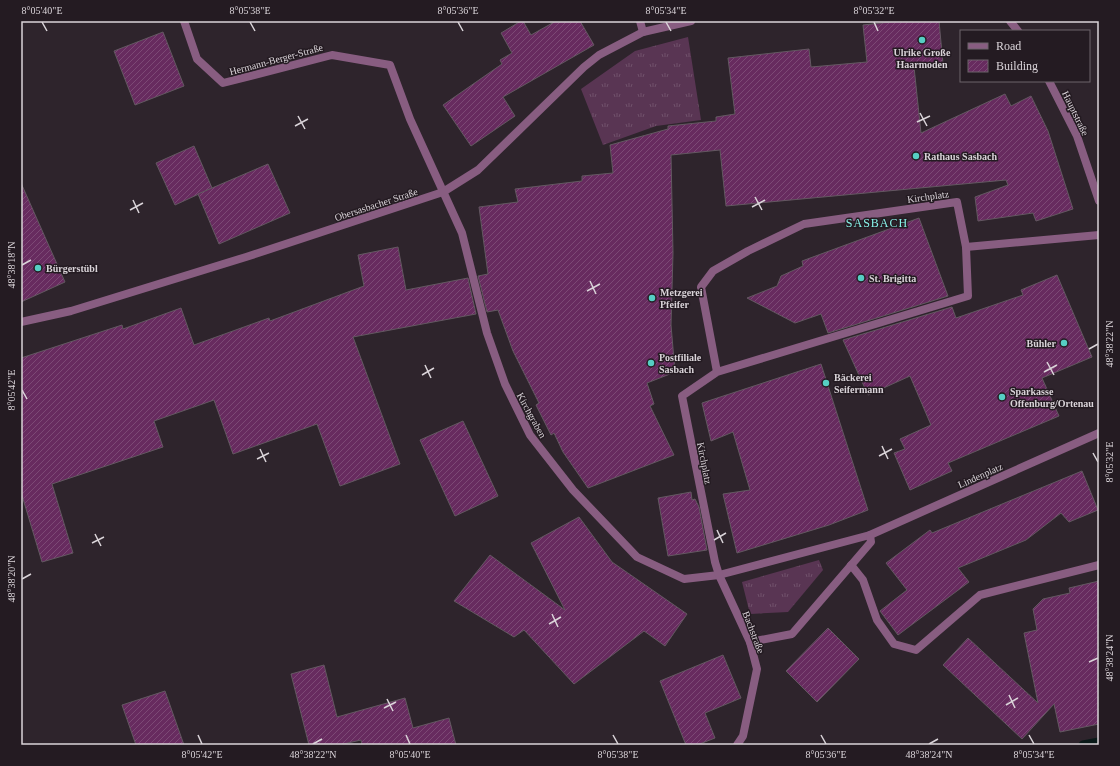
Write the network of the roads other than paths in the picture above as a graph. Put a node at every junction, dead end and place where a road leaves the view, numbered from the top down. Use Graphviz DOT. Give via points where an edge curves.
graph roads {
  1 [pos="184,21"];
  2 [pos="640,21"];
  3 [pos="692,21"];
  4 [pos="1010,21"];
  5 [pos="1017,30"];
  6 [pos="643,32"];
  7 [pos="1050,82"];
  8 [pos="444,192"];
  9 [pos="1099,201"];
  10 [pos="1099,235"];
  11 [pos="966,247"];
  12 [pos="21,322"];
  13 [pos="717,372"];
  14 [pos="1099,433"];
  15 [pos="870,535"];
  16 [pos="851,565"];
  17 [pos="1099,565"];
  18 [pos="719,575"];
  19 [pos="750,642"];
  20 [pos="737,745"];
  1 -- 8 [label="street, Hermann-Berger-Straße" via="197,58 223,83 332,55 390,65 410,119"];
  2 -- 6 [label="street"];
  3 -- 6 [label="street, Obersasbacher Straße"];
  4 -- 5 [label="street"];
  6 -- 8 [label="street, Obersasbacher Straße" via="599,55 584,67 478,170"];
  7 -- 9 [label="street, Hauptstraße" via="1077,136"];
  8 -- 12 [label="street, Obersasbacher Straße" via="71,311"];
  8 -- 18 [label="street, Kirchgraben" via="462,233 487,333 505,384 530,435 572,490 637,557 684,579"];
  10 -- 11 [label="street"];
  11 -- 13 [label="street, Kirchplatz" via="968,296"];
  11 -- 13 [label="street, Kirchplatz" via="957,202 804,224 748,251 713,271 702,287"];
  13 -- 18 [label="street, Kirchplatz" via="682,396"];
  14 -- 15 [label="street, Lindenplatz"];
  15 -- 16 [label="street" via="871,542"];
  15 -- 18 [label="street, Lindenplatz"];
  16 -- 17 [label="street" via="864,580 877,620 894,644 916,650 980,595"];
  16 -- 19 [label="street" via="792,634"];
  18 -- 19 [label="street, Bachstraße"];
  19 -- 20 [label="street, Bachstraße" via="757,669 743,736"];
}
